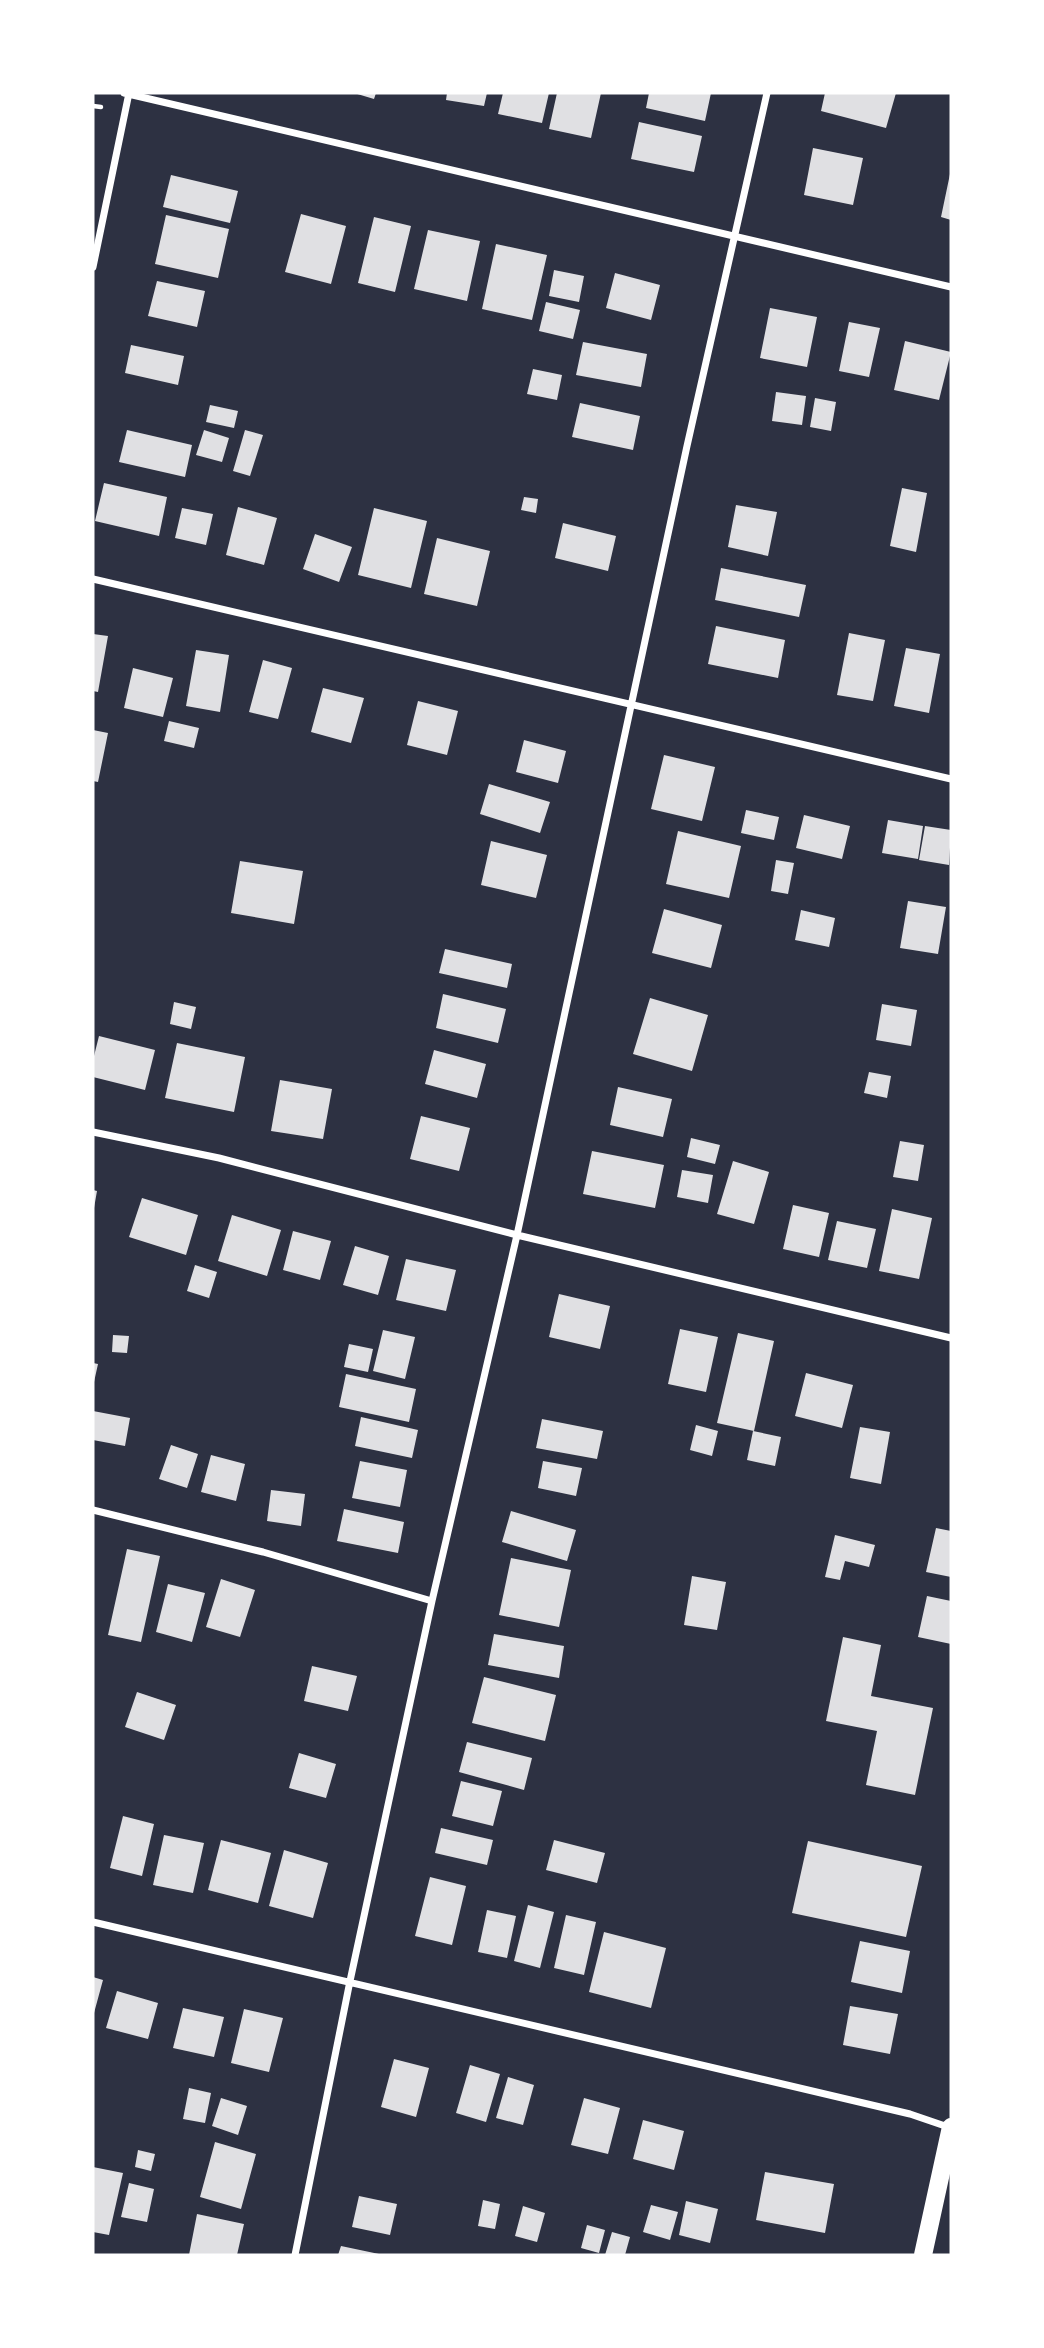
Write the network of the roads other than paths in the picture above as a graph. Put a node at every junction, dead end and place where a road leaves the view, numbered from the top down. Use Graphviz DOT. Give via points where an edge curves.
graph roads {
  1 [pos="127,93"];
  2 [pos="767,93"];
  3 [pos="736,237"];
  4 [pos="93,267"];
  5 [pos="951,287"];
  6 [pos="93,579"];
  7 [pos="632,704"];
  8 [pos="951,779"];
  9 [pos="93,1132"];
  10 [pos="517,1235"];
  11 [pos="951,1338"];
  12 [pos="93,1510"];
  13 [pos="432,1601"];
  14 [pos="93,1922"];
  15 [pos="350,1981"];
  16 [pos="951,2128"];
  17 [pos="295,2255"];
  18 [pos="923,2255"];
  1 -- 3 [label="street"];
  1 -- 4 [label="street"];
  2 -- 3 [label="street"];
  3 -- 5 [label="street"];
  3 -- 7 [label="street"];
  6 -- 7 [label="street"];
  7 -- 8 [label="street"];
  7 -- 10 [label="street"];
  9 -- 10 [label="street" via="219,1158"];
  10 -- 11 [label="street"];
  10 -- 13 [label="street"];
  12 -- 13 [label="street" via="263,1552"];
  13 -- 15 [label="street"];
  14 -- 15 [label="street"];
  15 -- 16 [label="street" via="910,2114"];
  15 -- 17 [label="street"];
  16 -- 18 [label="main road"];
}
